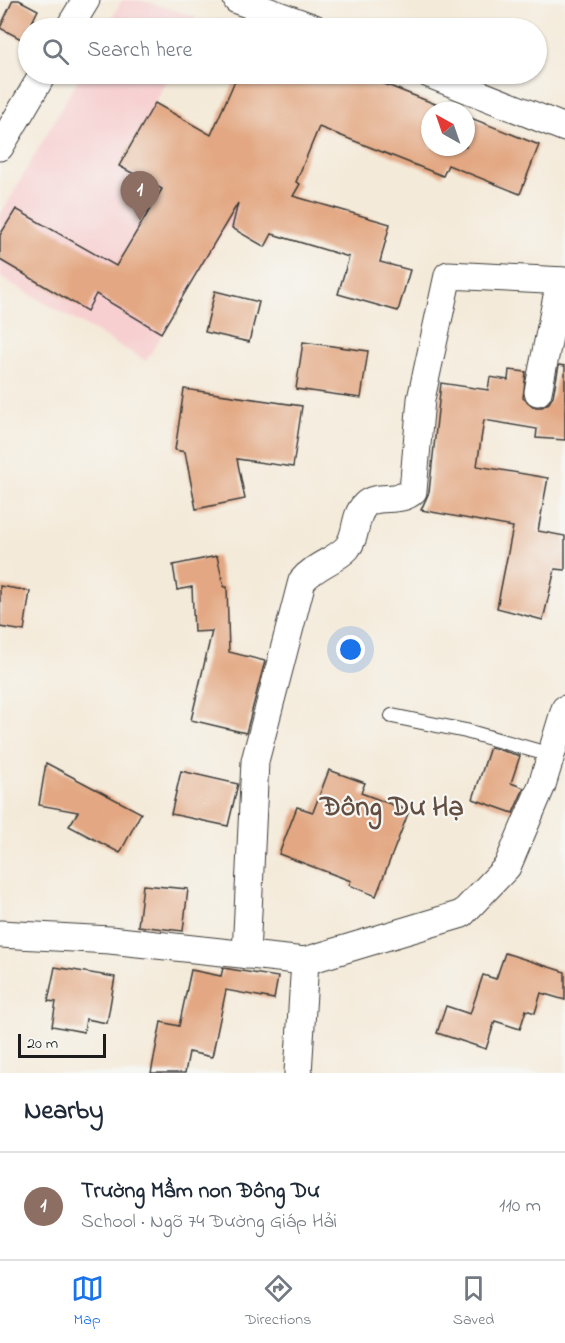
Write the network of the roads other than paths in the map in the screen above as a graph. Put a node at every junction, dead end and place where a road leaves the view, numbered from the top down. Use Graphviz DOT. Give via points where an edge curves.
graph roads {
  1 [pos="86,0"];
  2 [pos="237,0"];
  3 [pos="75,18"];
  4 [pos="286,18"];
  5 [pos="37,84"];
  6 [pos="454,84"];
  7 [pos="565,128"];
  8 [pos="0,147"];
  9 [pos="562,281"];
  10 [pos="538,392"];
  11 [pos="565,709"];
  12 [pos="392,716"];
  13 [pos="551,755"];
  14 [pos="0,934"];
  15 [pos="246,955"];
  16 [pos="305,962"];
  17 [pos="298,1073"];
  1 -- 3 [label="street"];
  2 -- 4 [label="street"];
  5 -- 8 [label="street"];
  6 -- 7 [label="street"];
  9 -- 10 [label="street"];
  9 -- 15 [label="street" via="448,275 420,399 413,491 404,498 364,505 356,534 347,548 324,561 302,581 255,761"];
  11 -- 13 [label="street"];
  12 -- 13 [label="lane" via="466,731"];
  13 -- 16 [label="street" via="507,867 462,914"];
  14 -- 15 [label="street" via="110,940"];
  15 -- 16 [label="street"];
  16 -- 17 [label="street"];
}
